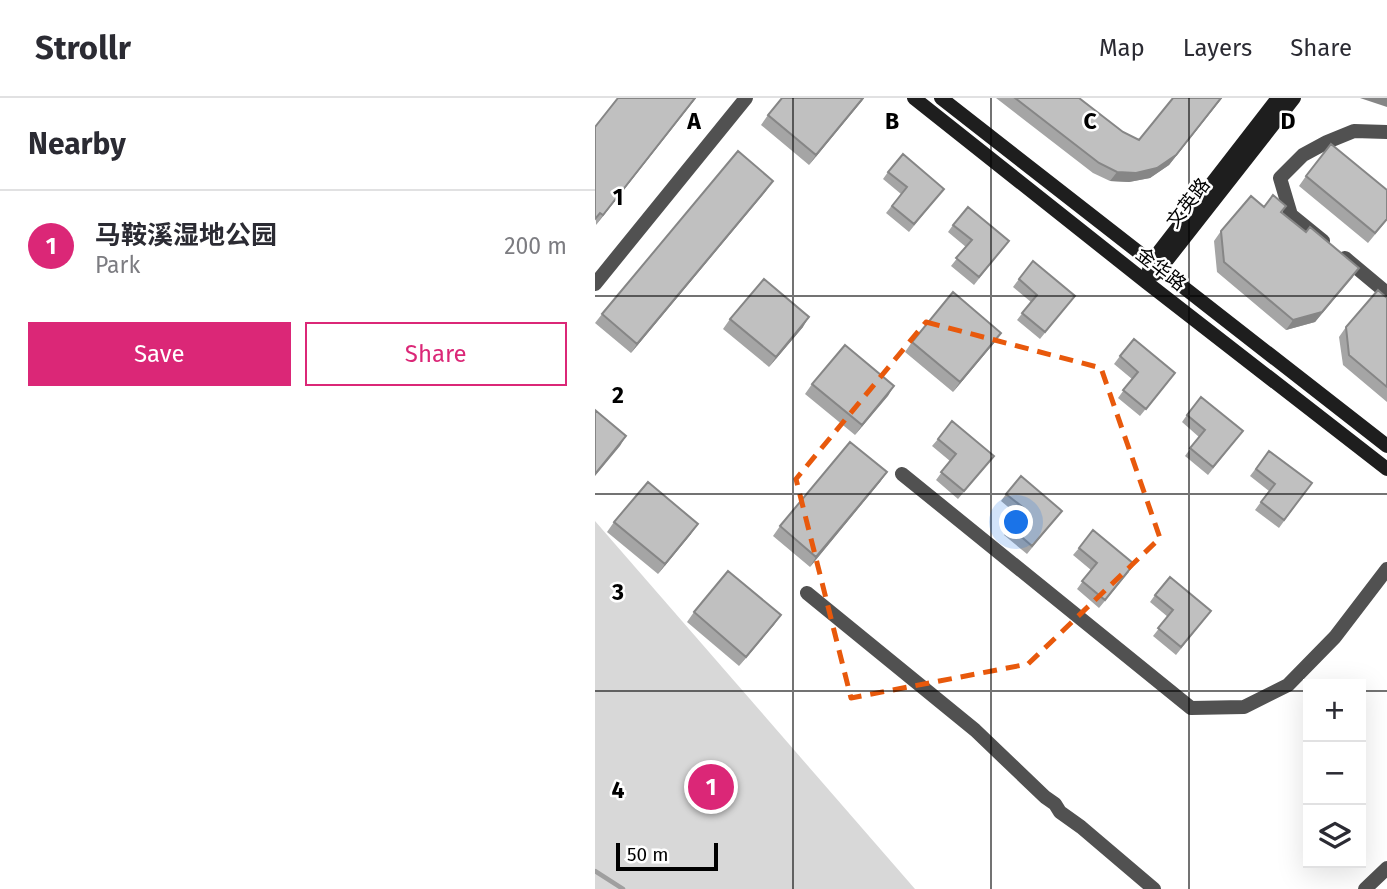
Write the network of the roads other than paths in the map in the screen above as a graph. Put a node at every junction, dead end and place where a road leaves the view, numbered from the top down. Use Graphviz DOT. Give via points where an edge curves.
graph roads {
  1 [pos="746,98"];
  2 [pos="914,98"];
  3 [pos="941,98"];
  4 [pos="1277,98"];
  5 [pos="1294,98"];
  6 [pos="1387,132"];
  7 [pos="1155,266"];
  8 [pos="1146,282"];
  9 [pos="595,284"];
  10 [pos="1387,293"];
  11 [pos="1387,446"];
  12 [pos="1387,468"];
  13 [pos="902,474"];
  14 [pos="1387,569"];
  15 [pos="807,593"];
  16 [pos="1387,868"];
  17 [pos="1154,889"];
  18 [pos="1365,889"];
  1 -- 9 [label="street"];
  2 -- 8 [label="main road, 金华路"];
  3 -- 7 [label="main road, 金华路"];
  4 -- 7 [label="main road, 文英路"];
  5 -- 7 [label="main road, 文英路"];
  6 -- 10 [label="street" via="1355,131 1327,142 1303,155 1280,178 1291,215"];
  7 -- 8 [label="main road, 文英路"];
  7 -- 11 [label="main road, 金华路"];
  8 -- 12 [label="main road, 金华路"];
  13 -- 14 [label="street" via="1191,708 1244,707 1288,685 1335,637"];
  15 -- 17 [label="street" via="975,730 1060,812"];
  16 -- 18 [label="street"];
}
